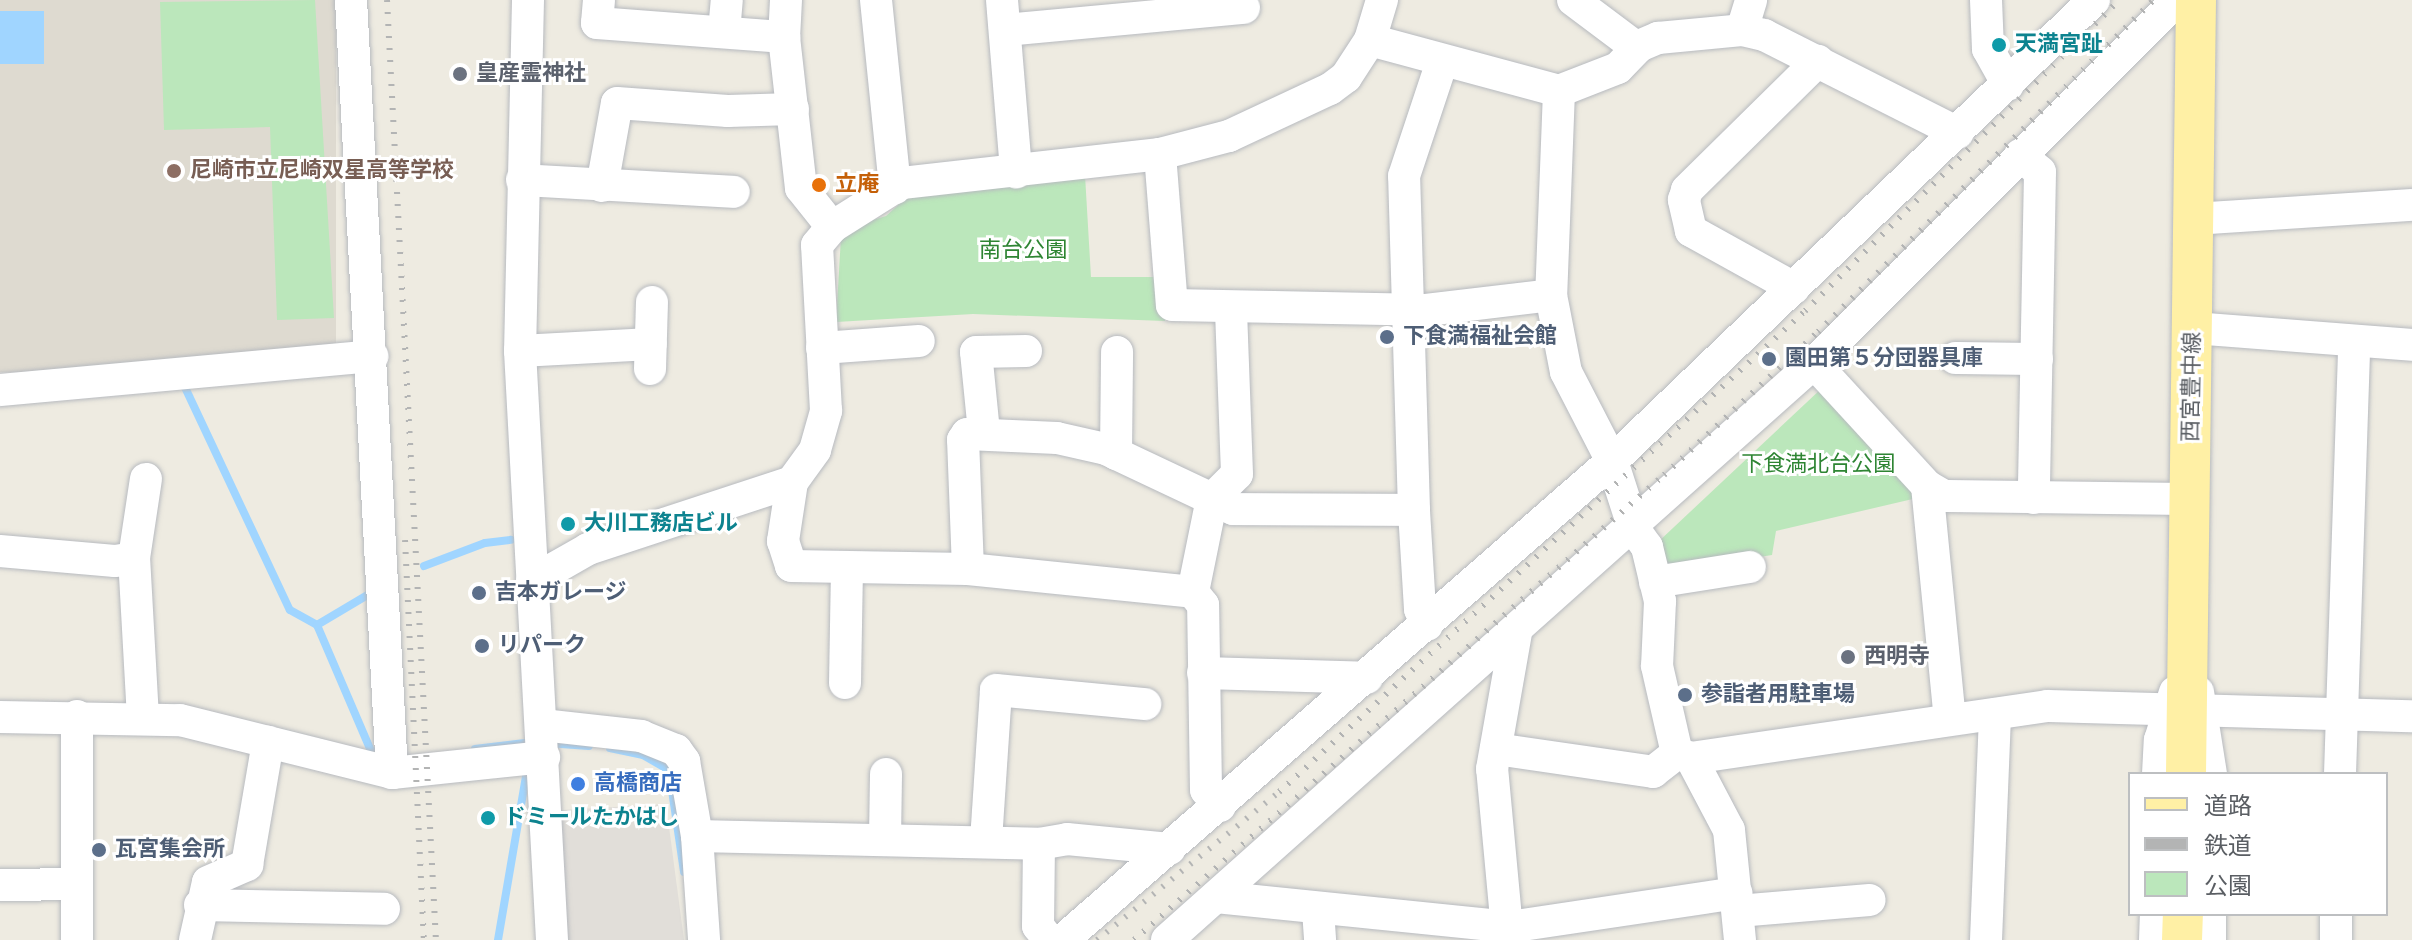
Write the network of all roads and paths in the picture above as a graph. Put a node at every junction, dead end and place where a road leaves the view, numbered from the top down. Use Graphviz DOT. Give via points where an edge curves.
graph roads {
  1 [pos="351,0"];
  2 [pos="528,0"];
  3 [pos="599,0"];
  4 [pos="727,0"];
  5 [pos="786,0"];
  6 [pos="876,0"];
  7 [pos="1382,0"];
  8 [pos="1573,0"];
  9 [pos="1986,0"];
  10 [pos="2094,0"];
  11 [pos="2177,0"];
  12 [pos="2196,0"];
  13 [pos="1173,7"];
  14 [pos="1244,8"];
  15 [pos="1088,11"];
  16 [pos="1003,15"];
  17 [pos="1747,15"];
  18 [pos="724,32"];
  19 [pos="784,37"];
  20 [pos="1370,40"];
  21 [pos="1637,48"];
  22 [pos="1818,61"];
  23 [pos="1442,62"];
  24 [pos="2008,85"];
  25 [pos="1559,91"];
  26 [pos="793,109"];
  27 [pos="1958,133"];
  28 [pos="1160,154"];
  29 [pos="2020,155"];
  30 [pos="1016,172"];
  31 [pos="522,180"];
  32 [pos="602,186"];
  33 [pos="895,188"];
  34 [pos="734,192"];
  35 [pos="2412,205"];
  36 [pos="2194,219"];
  37 [pos="832,227"];
  38 [pos="1794,288"];
  39 [pos="1551,295"];
  40 [pos="652,302"];
  41 [pos="1409,308"];
  42 [pos="1231,309"];
  43 [pos="2193,328"];
  44 [pos="919,341"];
  45 [pos="2354,341"];
  46 [pos="2412,345"];
  47 [pos="822,348"];
  48 [pos="520,351"];
  49 [pos="1026,351"];
  50 [pos="1117,352"];
  51 [pos="372,356"];
  52 [pos="1955,358"];
  53 [pos="2037,359"];
  54 [pos="1814,363"];
  55 [pos="0,390"];
  56 [pos="984,432"];
  57 [pos="1116,454"];
  58 [pos="1612,461"];
  59 [pos="146,479"];
  60 [pos="792,482"];
  61 [pos="1927,486"];
  62 [pos="2034,498"];
  63 [pos="1212,499"];
  64 [pos="2190,499"];
  65 [pos="1414,510"];
  66 [pos="1634,529"];
  67 [pos="0,551"];
  68 [pos="134,558"];
  69 [pos="1750,567"];
  70 [pos="847,568"];
  71 [pos="968,569"];
  72 [pos="532,581"];
  73 [pos="1655,582"];
  74 [pos="1193,592"];
  75 [pos="1427,625"];
  76 [pos="1516,633"];
  77 [pos="1203,673"];
  78 [pos="1367,678"];
  79 [pos="845,683"];
  80 [pos="1145,704"];
  81 [pos="2186,711"];
  82 [pos="1995,714"];
  83 [pos="77,716"];
  84 [pos="2342,716"];
  85 [pos="2412,716"];
  86 [pos="0,717"];
  87 [pos="143,718"];
  88 [pos="1950,719"];
  89 [pos="268,742"];
  90 [pos="543,742"];
  91 [pos="1496,749"];
  92 [pos="1684,756"];
  93 [pos="2158,772"];
  94 [pos="2186,772"];
  95 [pos="2210,772"];
  96 [pos="2340,772"];
  97 [pos="392,773"];
  98 [pos="886,774"];
  99 [pos="1220,806"];
  100 [pos="697,836"];
  101 [pos="885,839"];
  102 [pos="986,841"];
  103 [pos="1039,844"];
  104 [pos="1170,849"];
  105 [pos="77,884"];
  106 [pos="0,885"];
  107 [pos="1870,900"];
  108 [pos="1210,902"];
  109 [pos="200,905"];
  110 [pos="384,909"];
  111 [pos="1738,915"];
  112 [pos="2156,916"];
  113 [pos="2183,916"];
  114 [pos="2210,916"];
  115 [pos="2336,916"];
  116 [pos="1319,925"];
  117 [pos="1509,934"];
  118 [pos="77,940"];
  119 [pos="195,940"];
  120 [pos="552,940"];
  121 [pos="704,940"];
  122 [pos="1049,940"];
  123 [pos="1063,940"];
  124 [pos="1167,940"];
  125 [pos="1204,940"];
  126 [pos="1986,940"];
  127 [pos="2155,940"];
  128 [pos="2182,940"];
  129 [pos="2210,940"];
  130 [pos="2336,940"];
  1 -- 51 [label="street"];
  2 -- 31 [label="street"];
  3 -- 18 [label="street" via="597,23"];
  4 -- 18 [label="street"];
  5 -- 19 [label="street"];
  6 -- 33 [label="street"];
  7 -- 20 [label="street"];
  8 -- 21 [label="street"];
  9 -- 24 [label="street" via="1988,49"];
  10 -- 24 [label="street"];
  11 -- 29 [label="street"];
  12 -- 36 [label="main road, 西宮豊中線"];
  13 -- 14 [label="street"];
  13 -- 15 [label="street"];
  15 -- 16 [label="street"];
  16 -- 30 [label="street"];
  17 -- 21 [label="street"];
  17 -- 22 [label="street"];
  18 -- 19 [label="street"];
  19 -- 26 [label="street"];
  20 -- 23 [label="street"];
  20 -- 28 [label="street" via="1346,77 1330,89 1229,136"];
  21 -- 25 [label="street" via="1618,68"];
  22 -- 27 [label="street"];
  22 -- 38 [label="street" via="1687,190 1684,200 1691,231"];
  23 -- 25 [label="street"];
  23 -- 41 [label="street" via="1404,176"];
  24 -- 27 [label="street"];
  25 -- 39 [label="street"];
  26 -- 32 [label="street" via="728,111 617,103"];
  26 -- 37 [label="street" via="801,188"];
  27 -- 38 [label="street"];
  28 -- 30 [label="street"];
  28 -- 42 [label="street" via="1172,305"];
  29 -- 53 [label="street" via="2040,172"];
  29 -- 54 [label="street"];
  30 -- 33 [label="street"];
  31 -- 32 [label="street"];
  31 -- 48 [label="street"];
  32 -- 34 [label="street"];
  33 -- 37 [label="street"];
  35 -- 36 [label="street"];
  36 -- 43 [label="main road, 西宮豊中線"];
  37 -- 47 [label="street" via="817,245"];
  38 -- 58 [label="street"];
  39 -- 41 [label="street"];
  39 -- 58 [label="street" via="1566,372"];
  40 -- 48 [label="street" via="650,356"];
  41 -- 42 [label="street" via="1283,304"];
  41 -- 65 [label="street"];
  42 -- 63 [label="street" via="1237,474"];
  43 -- 45 [label="street"];
  43 -- 64 [label="main road, 西宮豊中線"];
  44 -- 47 [label="street" via="885,354"];
  45 -- 46 [label="street"];
  45 -- 84 [label="street"];
  47 -- 60 [label="street" via="826,411 815,450"];
  48 -- 72 [label="street"];
  49 -- 56 [label="street" via="976,352"];
  50 -- 57 [label="street"];
  51 -- 55 [label="street"];
  51 -- 97 [label="street"];
  52 -- 53 [label="street"];
  53 -- 62 [label="street"];
  54 -- 61 [label="street"];
  54 -- 66 [label="street"];
  56 -- 57 [label="street" via="1057,438"];
  56 -- 71 [label="street" via="963,440"];
  57 -- 63 [label="street"];
  58 -- 66 [label="street"];
  58 -- 75 [label="street"];
  59 -- 68 [label="street"];
  60 -- 70 [label="street" via="783,541 791,566"];
  60 -- 72 [label="street" via="588,549"];
  61 -- 62 [label="street" via="1944,496"];
  61 -- 88 [label="street"];
  62 -- 64 [label="street"];
  63 -- 65 [label="street" via="1233,509"];
  63 -- 74 [label="street"];
  64 -- 81 [label="main road, 西宮豊中線"];
  65 -- 75 [label="street" via="1420,609"];
  66 -- 73 [label="street" via="1647,547"];
  66 -- 76 [label="street"];
  67 -- 68 [label="street"];
  68 -- 87 [label="street"];
  69 -- 73 [label="street"];
  70 -- 71 [label="street"];
  70 -- 79 [label="street"];
  71 -- 74 [label="street"];
  72 -- 90 [label="street"];
  73 -- 92 [label="street" via="1660,601 1657,666"];
  74 -- 77 [label="street" via="1203,605"];
  75 -- 78 [label="street"];
  76 -- 91 [label="street"];
  76 -- 108 [label="street"];
  77 -- 78 [label="street"];
  77 -- 99 [label="street" via="1206,790"];
  78 -- 99 [label="street"];
  80 -- 102 [label="street" via="996,690"];
  81 -- 82 [label="street" via="2047,706"];
  81 -- 84 [label="street"];
  81 -- 93 [label="street" via="2160,740"];
  81 -- 94 [label="main road, 西宮豊中線"];
  81 -- 95 [label="street"];
  82 -- 88 [label="street"];
  82 -- 126 [label="street"];
  83 -- 86 [label="street"];
  83 -- 87 [label="street"];
  83 -- 105 [label="street"];
  84 -- 85 [label="street"];
  84 -- 96 [label="street"];
  87 -- 89 [label="street" via="180,720"];
  88 -- 92 [label="street"];
  89 -- 97 [label="street"];
  89 -- 109 [label="street" via="247,865 208,882"];
  90 -- 97 [label="street"];
  90 -- 100 [label="street" via="641,736 676,750 684,761"];
  90 -- 120 [label="street"];
  91 -- 92 [label="street" via="1653,772"];
  91 -- 117 [label="street" via="1492,769"];
  92 -- 111 [label="street" via="1729,830"];
  98 -- 101 [label="street"];
  99 -- 104 [label="street"];
  100 -- 101 [label="street"];
  100 -- 121 [label="street"];
  101 -- 102 [label="street"];
  102 -- 103 [label="street"];
  103 -- 104 [label="street" via="1067,839"];
  103 -- 122 [label="street" via="1038,926"];
  104 -- 123 [label="street"];
  105 -- 106 [label="street"];
  105 -- 118 [label="street"];
  107 -- 111 [label="street"];
  108 -- 116 [label="street"];
  108 -- 124 [label="street"];
  108 -- 125 [label="street"];
  109 -- 110 [label="street"];
  109 -- 119 [label="street"];
  111 -- 117 [label="street"];
  112 -- 127 [label="street"];
  113 -- 128 [label="main road"];
  114 -- 129 [label="street"];
  115 -- 130 [label="street"];
  116 -- 117 [label="street"];
}
